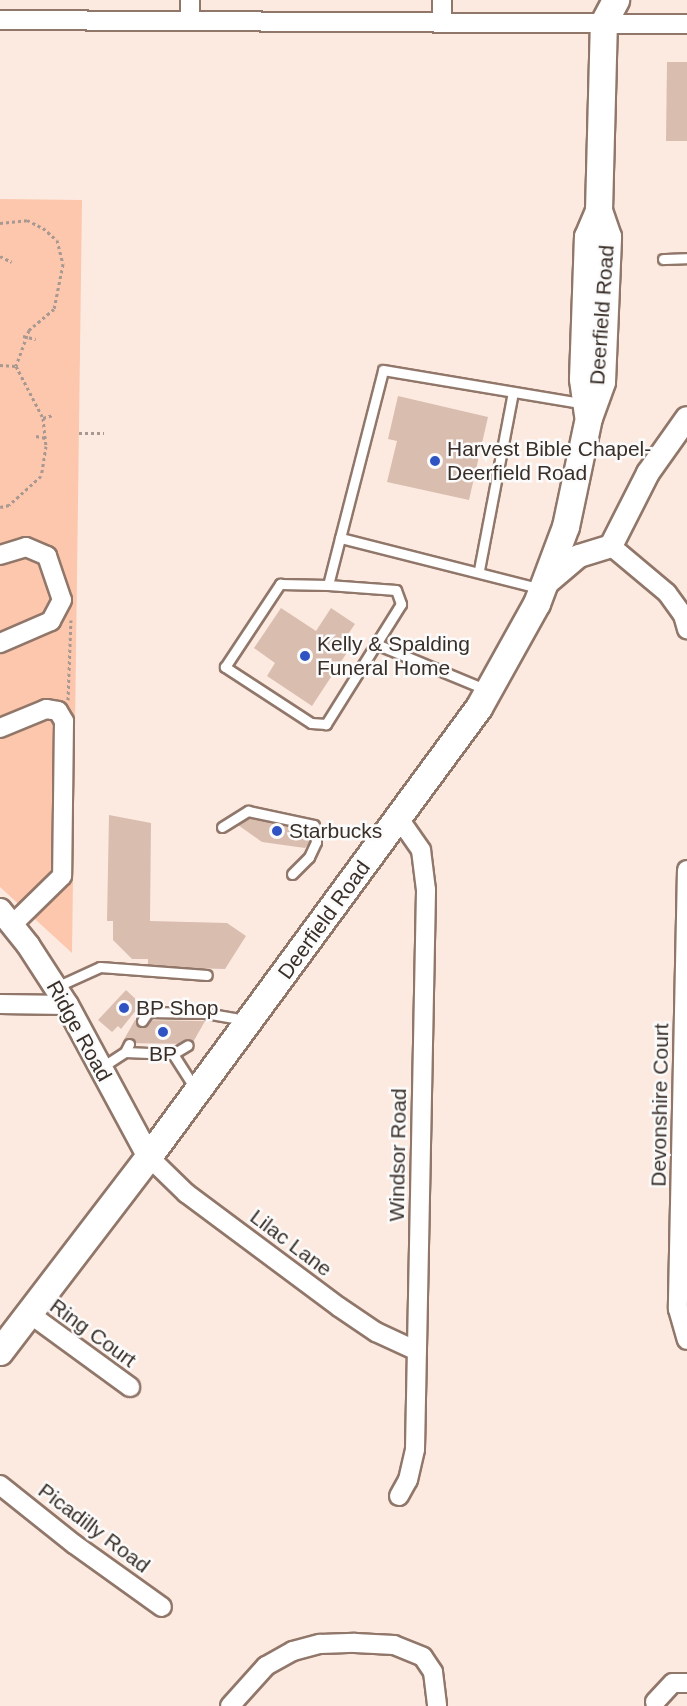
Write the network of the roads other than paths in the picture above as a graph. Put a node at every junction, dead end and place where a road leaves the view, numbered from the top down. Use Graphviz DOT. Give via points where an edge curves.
graph roads {
  1 [pos="190,0"];
  2 [pos="442,0"];
  3 [pos="594,0"];
  4 [pos="616,0"];
  5 [pos="0,20"];
  6 [pos="190,20"];
  7 [pos="442,22"];
  8 [pos="604,23"];
  9 [pos="687,24"];
  10 [pos="687,258"];
  11 [pos="663,259"];
  12 [pos="513,392"];
  13 [pos="588,411"];
  14 [pos="687,418"];
  15 [pos="340,538"];
  16 [pos="611,546"];
  17 [pos="0,555"];
  18 [pos="479,570"];
  19 [pos="328,585"];
  20 [pos="545,586"];
  21 [pos="687,629"];
  22 [pos="0,643"];
  23 [pos="376,644"];
  24 [pos="490,691"];
  25 [pos="0,728"];
  26 [pos="399,818"];
  27 [pos="222,827"];
  28 [pos="687,870"];
  29 [pos="292,874"];
  30 [pos="6,917"];
  31 [pos="207,975"];
  32 [pos="62,996"];
  33 [pos="0,1004"];
  34 [pos="166,1012"];
  35 [pos="185,1013"];
  36 [pos="142,1021"];
  37 [pos="250,1021"];
  38 [pos="160,1022"];
  39 [pos="179,1023"];
  40 [pos="147,1044"];
  41 [pos="167,1044"];
  42 [pos="188,1045"];
  43 [pos="142,1053"];
  44 [pos="162,1054"];
  45 [pos="173,1054"];
  46 [pos="100,1068"];
  47 [pos="197,1092"];
  48 [pos="685,1111"];
  49 [pos="149,1157"];
  50 [pos="30,1314"];
  51 [pos="687,1340"];
  52 [pos="417,1351"];
  53 [pos="0,1352"];
  54 [pos="130,1387"];
  55 [pos="0,1485"];
  56 [pos="399,1496"];
  57 [pos="162,1606"];
  58 [pos="687,1683"];
  59 [pos="655,1702"];
  60 [pos="230,1706"];
  61 [pos="437,1706"];
  1 -- 6 [label="street"];
  2 -- 7 [label="street"];
  3 -- 8 [label="main road, Deerfield Road"];
  4 -- 8 [label="main road, Deerfield Road"];
  5 -- 6 [label="street"];
  6 -- 7 [label="street"];
  7 -- 8 [label="street"];
  8 -- 9 [label="street"];
  8 -- 13 [label="main road, Deerfield Road" via="599,211 608,237 602,382"];
  10 -- 11 [label="lane"];
  12 -- 13 [label="lane"];
  12 -- 15 [label="lane" via="383,370"];
  12 -- 18 [label="lane"];
  13 -- 20 [label="main road, Deerfield Road" via="566,527"];
  14 -- 16 [label="street" via="648,473"];
  15 -- 18 [label="lane"];
  15 -- 19 [label="lane"];
  16 -- 20 [label="street" via="579,556"];
  16 -- 21 [label="street" via="667,593 683,615"];
  17 -- 22 [label="street" via="26,547 46,556 62,600 51,621"];
  18 -- 20 [label="lane"];
  19 -- 23 [label="lane" via="396,590 401,604"];
  19 -- 23 [label="lane" via="280,584 225,667 311,723 326,724"];
  20 -- 24 [label="main road, Deerfield Road"];
  23 -- 24 [label="lane"];
  24 -- 26 [label="main road, Deerfield Road"];
  25 -- 30 [label="street" via="46,709 59,713 64,721 62,876"];
  26 -- 37 [label="main road, Deerfield Road"];
  26 -- 52 [label="street, Windsor Road" via="421,850 426,890"];
  27 -- 29 [label="lane" via="248,811 314,825 316,842 309,857"];
  28 -- 48 [label="street, Devonshire Court"];
  30 -- 32 [label="street, Ridge Road"];
  31 -- 32 [label="lane" via="100,967"];
  32 -- 33 [label="street"];
  32 -- 46 [label="street, Ridge Road"];
  34 -- 35 [label="lane"];
  34 -- 36 [label="lane" via="148,1012"];
  34 -- 38 [label="lane"];
  35 -- 37 [label="lane"];
  35 -- 39 [label="lane"];
  37 -- 47 [label="main road, Deerfield Road"];
  40 -- 43 [label="lane"];
  41 -- 44 [label="lane"];
  42 -- 45 [label="lane"];
  43 -- 44 [label="lane"];
  43 -- 46 [label="lane" via="127,1048"];
  44 -- 45 [label="lane"];
  45 -- 47 [label="lane"];
  46 -- 49 [label="street, Ridge Road"];
  47 -- 49 [label="main road, Deerfield Road"];
  48 -- 51 [label="street, Devonshire Court" via="678,1309"];
  49 -- 50 [label="main road, Deerfield Road"];
  49 -- 52 [label="street, Lilac Lane" via="186,1193 339,1307 376,1332"];
  50 -- 53 [label="main road, Deerfield Road"];
  50 -- 54 [label="street, Ring Court"];
  52 -- 56 [label="street, Windsor Road" via="415,1449 408,1480"];
  55 -- 57 [label="street, Picadilly Road"];
  58 -- 59 [label="street" via="673,1683"];
  60 -- 61 [label="street" via="266,1666 292,1651 320,1644 394,1645 423,1657 433,1672"];
}
